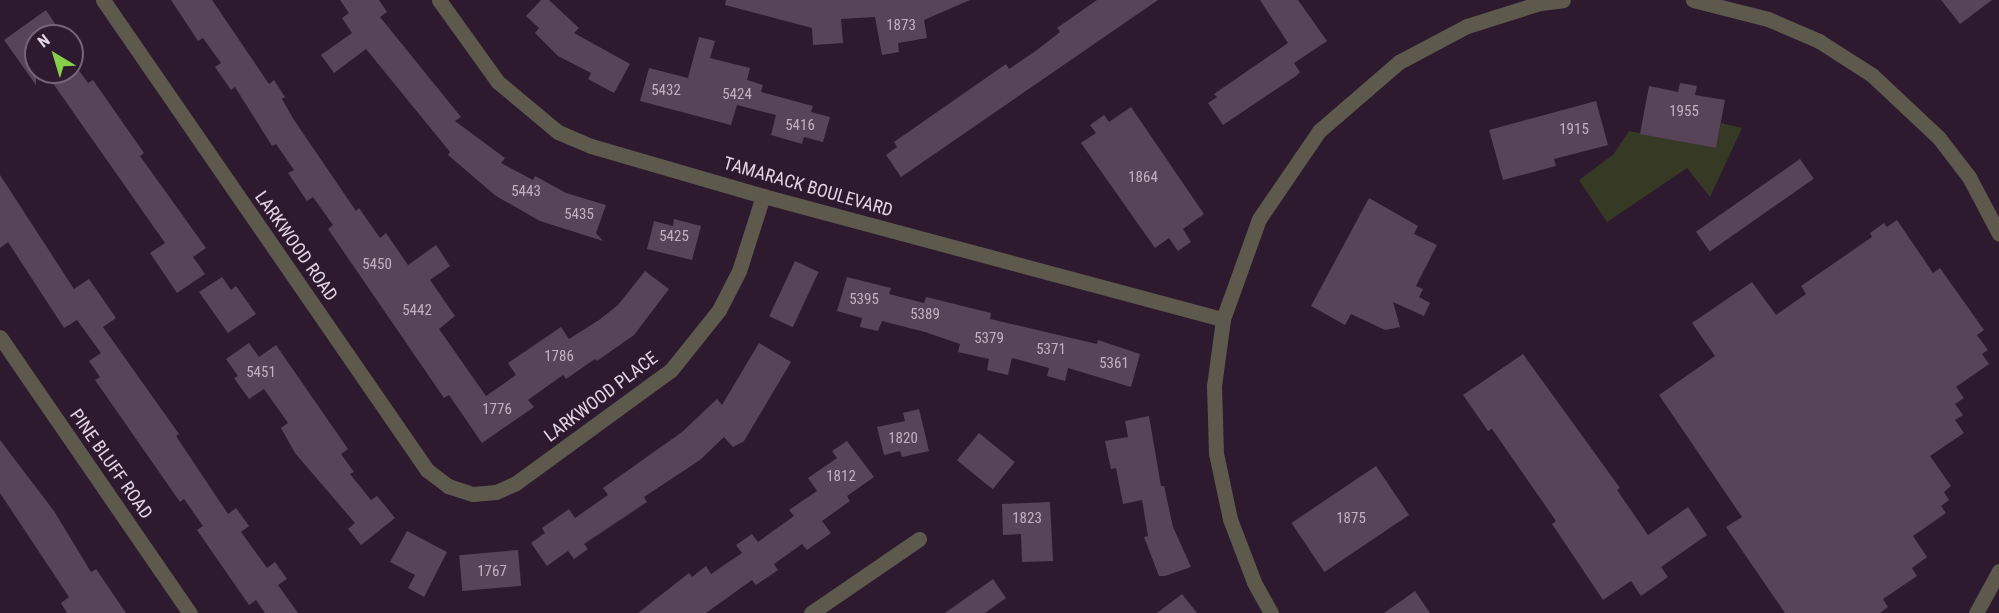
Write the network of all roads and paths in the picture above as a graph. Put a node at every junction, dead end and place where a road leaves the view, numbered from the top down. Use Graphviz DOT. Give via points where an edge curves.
graph roads {
  1 [pos="103,0"];
  2 [pos="439,0"];
  3 [pos="1563,0"];
  4 [pos="1700,0"];
  5 [pos="763,195"];
  6 [pos="1999,234"];
  7 [pos="1223,319"];
  8 [pos="0,337"];
  9 [pos="473,494"];
  10 [pos="919,539"];
  11 [pos="1999,571"];
  12 [pos="190,613"];
  13 [pos="811,613"];
  14 [pos="1271,613"];
  15 [pos="1976,613"];
  1 -- 9 [label="street, LARKWOOD ROAD" via="427,470 448,486"];
  2 -- 5 [label="street, TAMARACK BOULEVARD" via="498,82 558,132"];
  3 -- 7 [label="street" via="1540,3 1467,26 1408,57 1319,132 1259,219"];
  4 -- 6 [label="street" via="1792,29 1872,75 1939,138 1969,177"];
  5 -- 7 [label="street, TAMARACK BOULEVARD"];
  5 -- 9 [label="street, LARKWOOD PLACE" via="739,271 719,310 671,370 516,483 496,492"];
  7 -- 14 [label="street" via="1214,386 1216,453 1230,519 1254,582"];
  8 -- 12 [label="street, PINE BLUFF ROAD"];
  10 -- 13 [label="street"];
  11 -- 15 [label="street"];
}
